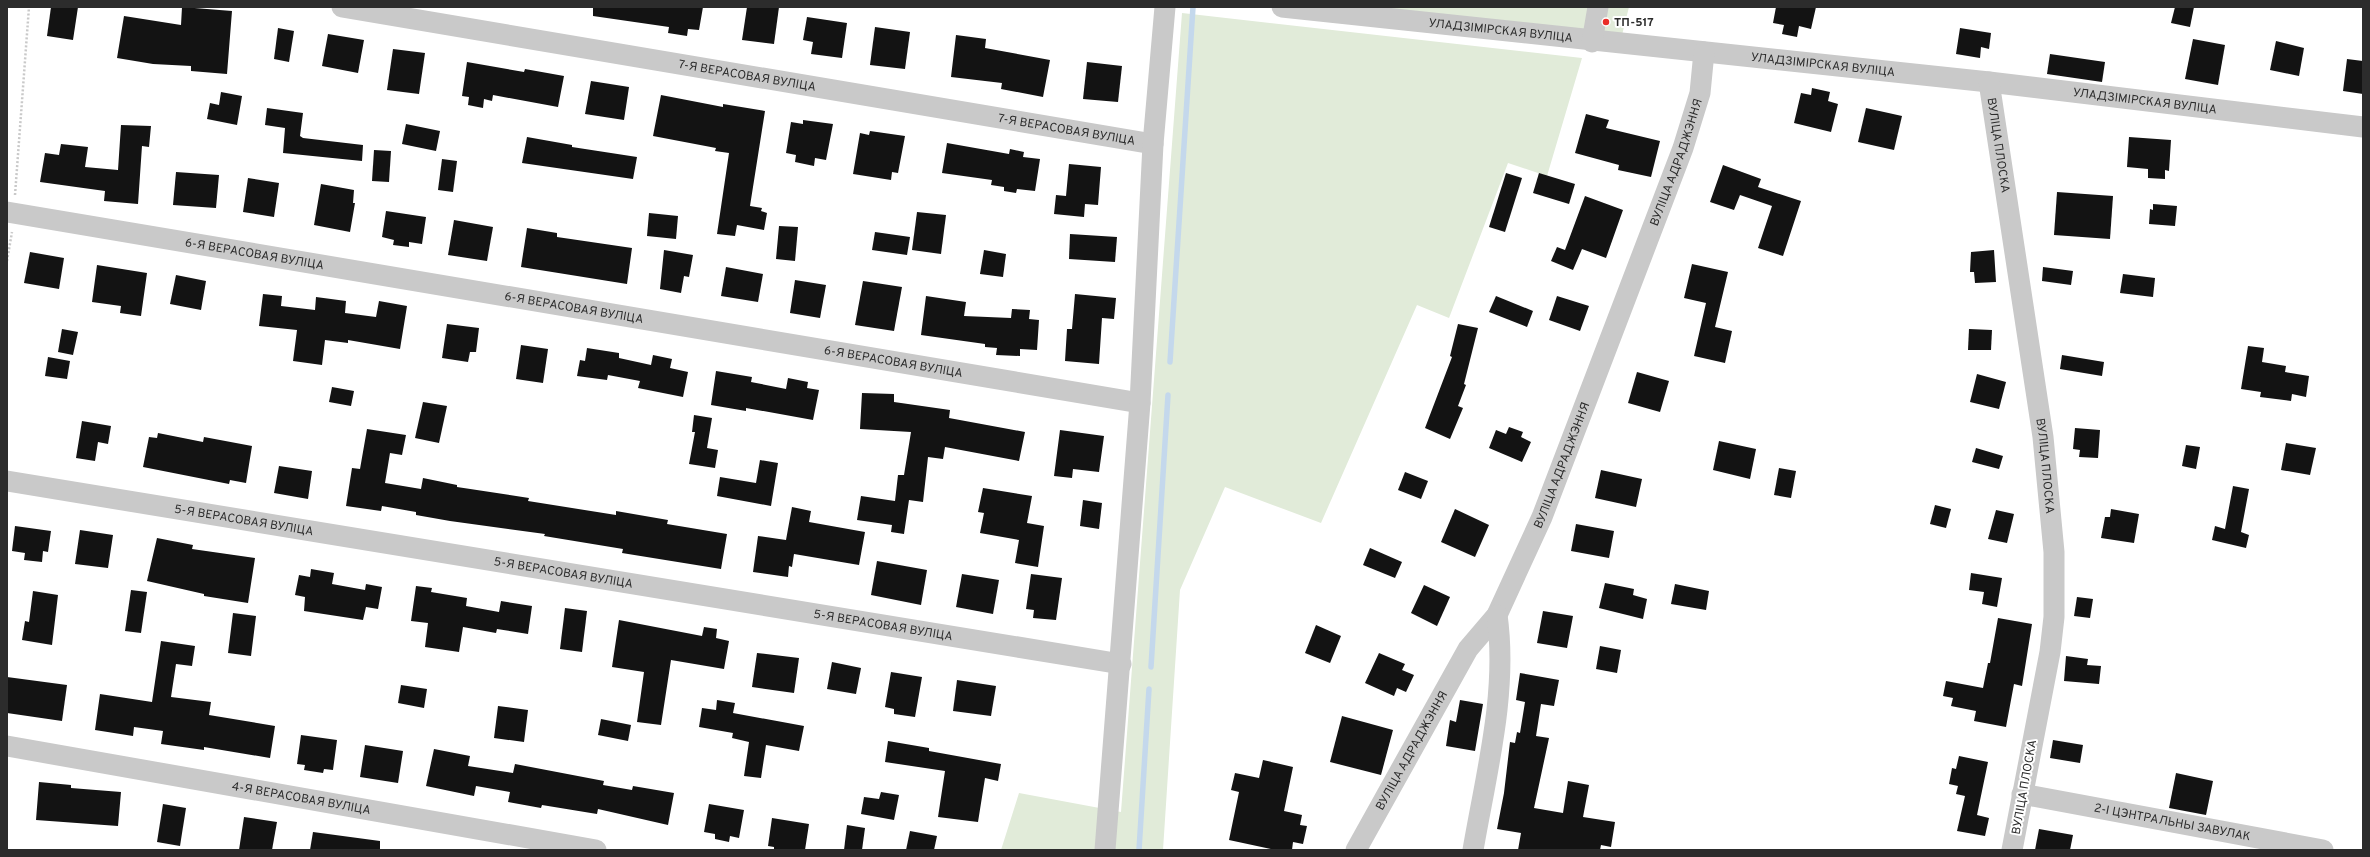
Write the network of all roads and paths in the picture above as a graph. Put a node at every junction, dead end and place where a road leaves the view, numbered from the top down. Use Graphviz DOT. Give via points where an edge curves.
graph roads {
  1 [pos="30,7"];
  2 [pos="342,7"];
  3 [pos="1164,7"];
  4 [pos="1282,7"];
  5 [pos="1598,7"];
  6 [pos="1592,42"];
  7 [pos="1704,52"];
  8 [pos="1989,82"];
  9 [pos="2363,127"];
  10 [pos="1153,144"];
  11 [pos="10,213"];
  12 [pos="7,261"];
  13 [pos="1140,403"];
  14 [pos="7,480"];
  15 [pos="1497,615"];
  16 [pos="1121,664"];
  17 [pos="7,746"];
  18 [pos="2022,794"];
  19 [pos="596,850"];
  20 [pos="1105,850"];
  21 [pos="1356,850"];
  22 [pos="1473,850"];
  23 [pos="2012,850"];
  24 [pos="2323,850"];
  1 -- 11 [label="path"];
  2 -- 10 [label="street, 7-Я ВЕРАСОВАЯ ВУЛІЦА"];
  3 -- 10 [label="street"];
  4 -- 6 [label="street, УЛАДЗІМІРСКАЯ ВУЛІЦА"];
  5 -- 6 [label="street"];
  6 -- 7 [label="street, УЛАДЗІМІРСКАЯ ВУЛІЦА"];
  7 -- 8 [label="street, УЛАДЗІМІРСКАЯ ВУЛІЦА"];
  7 -- 15 [label="street, ВУЛІЦА АДРАДЖЭННЯ" via="1700,93 1683,148 1542,517"];
  8 -- 9 [label="street, УЛАДЗІМІРСКАЯ ВУЛІЦА"];
  8 -- 18 [label="street, ВУЛІЦА ПЛОСКА" via="2043,437 2054,552 2053,624"];
  10 -- 13 [label="street"];
  11 -- 12 [label="path"];
  11 -- 13 [label="street, 6-Я ВЕРАСОВАЯ ВУЛІЦА"];
  13 -- 16 [label="street"];
  14 -- 16 [label="street, 5-Я ВЕРАСОВАЯ ВУЛІЦА"];
  15 -- 21 [label="street, ВУЛІЦА АДРАДЖЭННЯ" via="1468,649"];
  15 -- 22 [label="street" via="1501,646 1494,724"];
  16 -- 20 [label="street"];
  17 -- 19 [label="street, 4-Я ВЕРАСОВАЯ ВУЛІЦА"];
  18 -- 23 [label="street, ВУЛІЦА ПЛОСКА"];
  18 -- 24 [label="street, 2-І ЦЭНТРАЛЬНЫ ЗАВУЛАК"];
}
